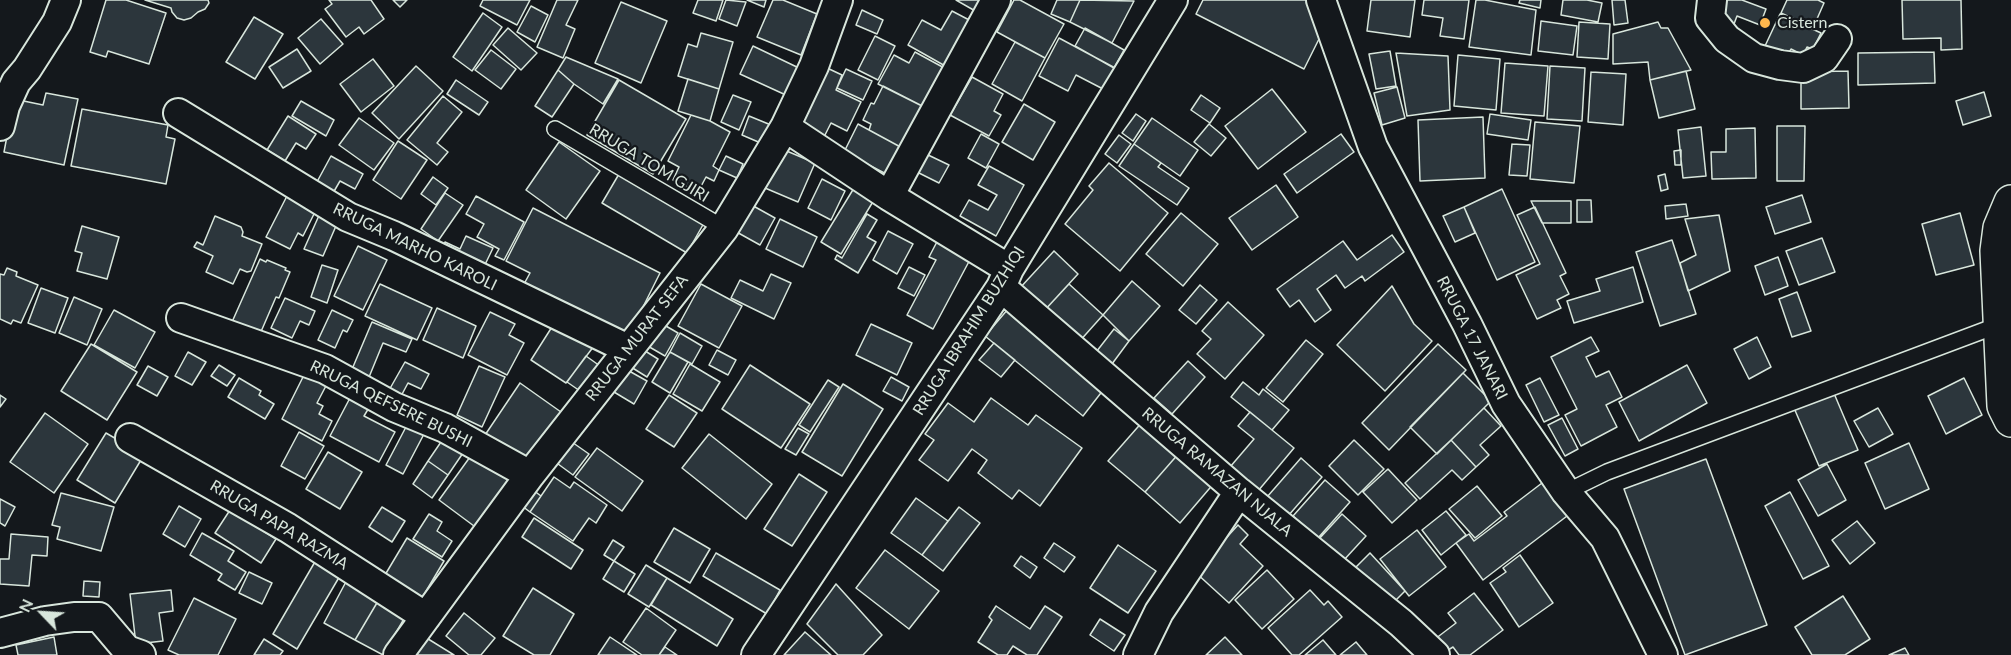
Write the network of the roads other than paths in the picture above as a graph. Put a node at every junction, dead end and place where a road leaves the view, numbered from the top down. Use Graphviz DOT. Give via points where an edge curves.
graph roads {
  1 [pos="66,0"];
  2 [pos="838,0"];
  3 [pos="996,0"];
  4 [pos="1321,0"];
  5 [pos="1712,0"];
  6 [pos="1166,2"];
  7 [pos="1837,39"];
  8 [pos="178,113"];
  9 [pos="0,126"];
  10 [pos="785,127"];
  11 [pos="555,129"];
  12 [pos="889,196"];
  13 [pos="2011,202"];
  14 [pos="724,228"];
  15 [pos="1005,278"];
  16 [pos="181,318"];
  17 [pos="2001,324"];
  18 [pos="628,349"];
  19 [pos="2011,420"];
  20 [pos="130,438"];
  21 [pos="530,475"];
  22 [pos="1239,492"];
  23 [pos="1566,492"];
  24 [pos="426,617"];
  25 [pos="0,633"];
  26 [pos="758,654"];
  27 [pos="141,655"];
  28 [pos="398,655"];
  29 [pos="1138,655"];
  30 [pos="1435,655"];
  31 [pos="1663,655"];
  1 -- 9 [label="street" via="57,22 16,81"];
  2 -- 10 [label="street, RRUGA MURAT SEFA"];
  3 -- 12 [label="street"];
  4 -- 23 [label="street, RRUGA 17 JANARI" via="1373,147 1506,404"];
  5 -- 7 [label="street" via="1710,18 1726,39 1754,58 1803,68 1824,58"];
  6 -- 15 [label="street, RRUGA IBRAHIM BUZHIQI"];
  8 -- 18 [label="street, RRUGA MARHO KAROLI" via="348,217"];
  10 -- 12 [label="street, RRUGA RAMAZAN NJALA"];
  10 -- 14 [label="street, RRUGA MURAT SEFA"];
  11 -- 14 [label="lane, RRUGA TOM GJIRI"];
  12 -- 15 [label="street, RRUGA RAMAZAN NJALA"];
  13 -- 17 [label="street" via="1996,251"];
  14 -- 18 [label="street, RRUGA MURAT SEFA"];
  15 -- 22 [label="street, RRUGA RAMAZAN NJALA"];
  15 -- 26 [label="street, RRUGA IBRAHIM BUZHIQI"];
  16 -- 21 [label="street, RRUGA QEFSERE BUSHI" via="325,369 394,407 446,428"];
  17 -- 19 [label="street" via="2004,406"];
  17 -- 23 [label="lane" via="1607,472"];
  18 -- 21 [label="street, RRUGA MURAT SEFA"];
  20 -- 24 [label="street, RRUGA PAPA RAZMA" via="288,528"];
  21 -- 24 [label="street, RRUGA MURAT SEFA"];
  22 -- 29 [label="street" via="1159,612"];
  22 -- 30 [label="street, RRUGA RAMAZAN NJALA"];
  23 -- 31 [label="street, RRUGA 17 JANARI" via="1605,538"];
  24 -- 28 [label="street, RRUGA MURAT SEFA"];
  25 -- 27 [label="street" via="74,616 99,617 127,650"];
}
